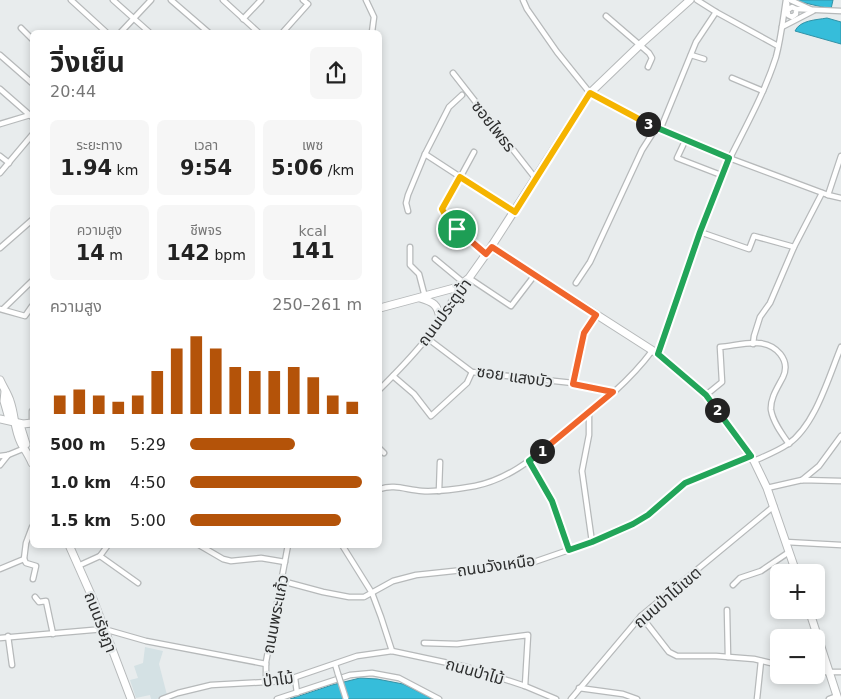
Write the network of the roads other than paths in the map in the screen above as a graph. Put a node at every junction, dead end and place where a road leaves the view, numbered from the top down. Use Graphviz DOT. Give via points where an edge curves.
graph roads {
  1 [pos="71,0"];
  2 [pos="113,0"];
  3 [pos="151,0"];
  4 [pos="171,0"];
  5 [pos="223,0"];
  6 [pos="261,0"];
  7 [pos="303,0"];
  8 [pos="366,0"];
  9 [pos="523,0"];
  10 [pos="690,0"];
  11 [pos="697,0"];
  12 [pos="787,0"];
  13 [pos="814,10"];
  14 [pos="841,11"];
  15 [pos="716,12"];
  16 [pos="792,12"];
  17 [pos="606,16"];
  18 [pos="134,19"];
  19 [pos="243,19"];
  20 [pos="782,27"];
  21 [pos="21,28"];
  22 [pos="104,30"];
  23 [pos="123,30"];
  24 [pos="147,30"];
  25 [pos="206,30"];
  26 [pos="256,30"];
  27 [pos="285,30"];
  28 [pos="372,30"];
  29 [pos="30,37"];
  30 [pos="640,44"];
  31 [pos="778,46"];
  32 [pos="0,55"];
  33 [pos="691,55"];
  34 [pos="704,59"];
  35 [pos="648,67"];
  36 [pos="452,73"];
  37 [pos="732,78"];
  38 [pos="30,81"];
  39 [pos="1,91"];
  40 [pos="763,91"];
  41 [pos="590,93"];
  42 [pos="462,96"];
  43 [pos="30,115"];
  44 [pos="30,116"];
  45 [pos="0,124"];
  46 [pos="658,129"];
  47 [pos="30,137"];
  48 [pos="685,141"];
  49 [pos="474,152"];
  50 [pos="425,154"];
  51 [pos="0,156"];
  52 [pos="841,156"];
  53 [pos="729,158"];
  54 [pos="9,163"];
  55 [pos="0,173"];
  56 [pos="721,175"];
  57 [pos="460,177"];
  58 [pos="536,179"];
  59 [pos="822,193"];
  60 [pos="828,195"];
  61 [pos="841,198"];
  62 [pos="408,211"];
  63 [pos="515,212"];
  64 [pos="30,222"];
  65 [pos="700,232"];
  66 [pos="410,247"];
  67 [pos="492,247"];
  68 [pos="794,247"];
  69 [pos="0,248"];
  70 [pos="486,254"];
  71 [pos="436,259"];
  72 [pos="534,276"];
  73 [pos="464,283"];
  74 [pos="576,283"];
  75 [pos="30,286"];
  76 [pos="422,297"];
  77 [pos="382,307"];
  78 [pos="2,309"];
  79 [pos="30,309"];
  80 [pos="596,315"];
  81 [pos="440,318"];
  82 [pos="427,338"];
  83 [pos="753,344"];
  84 [pos="841,347"];
  85 [pos="655,353"];
  86 [pos="472,372"];
  87 [pos="393,376"];
  88 [pos="0,380"];
  89 [pos="573,384"];
  90 [pos="382,387"];
  91 [pos="5,391"];
  92 [pos="613,392"];
  93 [pos="706,395"];
  94 [pos="4,401"];
  95 [pos="0,409"];
  96 [pos="589,414"];
  97 [pos="30,419"];
  98 [pos="0,420"];
  99 [pos="14,423"];
  100 [pos="841,436"];
  101 [pos="789,444"];
  102 [pos="25,448"];
  103 [pos="8,455"];
  104 [pos="0,456"];
  105 [pos="30,459"];
  106 [pos="753,459"];
  107 [pos="529,461"];
  108 [pos="440,462"];
  109 [pos="0,465"];
  110 [pos="802,480"];
  111 [pos="841,481"];
  112 [pos="382,488"];
  113 [pos="767,488"];
  114 [pos="439,491"];
  115 [pos="774,506"];
  116 [pos="30,532"];
  117 [pos="592,542"];
  118 [pos="786,542"];
  119 [pos="841,545"];
  120 [pos="70,548"];
  121 [pos="106,548"];
  122 [pos="204,548"];
  123 [pos="287,548"];
  124 [pos="344,548"];
  125 [pos="569,550"];
  126 [pos="790,552"];
  127 [pos="100,556"];
  128 [pos="24,559"];
  129 [pos="285,562"];
  130 [pos="794,564"];
  131 [pos="78,566"];
  132 [pos="0,569"];
  133 [pos="33,579"];
  134 [pos="282,581"];
  135 [pos="138,583"];
  136 [pos="733,585"];
  137 [pos="372,593"];
  138 [pos="35,597"];
  139 [pos="727,610"];
  140 [pos="641,616"];
  141 [pos="812,619"];
  142 [pos="104,630"];
  143 [pos="53,634"];
  144 [pos="8,636"];
  145 [pos="0,638"];
  146 [pos="424,643"];
  147 [pos="392,651"];
  148 [pos="728,657"];
  149 [pos="761,661"];
  150 [pos="266,664"];
  151 [pos="335,664"];
  152 [pos="770,664"];
  153 [pos="12,665"];
  154 [pos="841,672"];
  155 [pos="825,673"];
  156 [pos="830,673"];
  157 [pos="296,678"];
  158 [pos="266,683"];
  159 [pos="525,686"];
  160 [pos="579,688"];
  161 [pos="297,693"];
  162 [pos="838,698"];
  163 [pos="131,699"];
  164 [pos="162,699"];
  165 [pos="277,699"];
  166 [pos="346,699"];
  167 [pos="439,699"];
  168 [pos="556,699"];
  169 [pos="570,699"];
  170 [pos="637,699"];
  171 [pos="757,699"];
  172 [pos="829,699"];
  1 -- 22 [label="street"];
  2 -- 18 [label="street"];
  3 -- 18 [label="street"];
  4 -- 25 [label="street"];
  5 -- 19 [label="street"];
  6 -- 19 [label="street"];
  7 -- 27 [label="street" via="308,4"];
  8 -- 28 [label="street" via="374,17"];
  9 -- 41 [label="street" via="557,52"];
  10 -- 30 [label="street, ถนนประตูม้า"];
  11 -- 15 [label="street"];
  12 -- 13 [label="street"];
  12 -- 16 [label="street"];
  12 -- 20 [label="street"];
  13 -- 14 [label="street"];
  13 -- 16 [label="street"];
  13 -- 20 [label="street"];
  15 -- 31 [label="street"];
  15 -- 33 [label="street"];
  16 -- 20 [label="street"];
  17 -- 30 [label="street"];
  18 -- 23 [label="street"];
  18 -- 24 [label="street"];
  19 -- 26 [label="street"];
  20 -- 31 [label="street"];
  21 -- 29 [label="street"];
  30 -- 35 [label="street" via="652,57"];
  30 -- 41 [label="street, ถนนประตูม้า"];
  31 -- 40 [label="street"];
  32 -- 38 [label="street"];
  33 -- 34 [label="street"];
  33 -- 46 [label="street"];
  36 -- 58 [label="street, ซอยไพธร"];
  37 -- 40 [label="street"];
  39 -- 43 [label="street"];
  40 -- 53 [label="street"];
  41 -- 46 [label="street"];
  41 -- 58 [label="street, ถนนประตูม้า"];
  42 -- 50 [label="street" via="449,107"];
  44 -- 45 [label="street"];
  46 -- 48 [label="street"];
  46 -- 74 [label="street" via="642,150 590,262"];
  47 -- 54 [label="street"];
  48 -- 53 [label="street"];
  48 -- 56 [label="street" via="677,158"];
  49 -- 57 [label="street"];
  50 -- 57 [label="street"];
  50 -- 62 [label="street" via="408,195"];
  51 -- 54 [label="street"];
  52 -- 60 [label="street"];
  53 -- 56 [label="street"];
  53 -- 59 [label="street"];
  54 -- 55 [label="street"];
  56 -- 65 [label="street"];
  57 -- 63 [label="street"];
  57 -- 70 [label="street" via="442,211"];
  58 -- 63 [label="street, ถนนประตูม้า"];
  59 -- 60 [label="street"];
  59 -- 68 [label="street"];
  60 -- 61 [label="street"];
  63 -- 67 [label="street, ถนนประตูม้า"];
  64 -- 69 [label="street"];
  65 -- 68 [label="street" via="749,249 754,236"];
  65 -- 85 [label="street"];
  66 -- 76 [label="street" via="410,265 419,274"];
  67 -- 70 [label="street, ถนนประตูม้า"];
  67 -- 72 [label="street"];
  68 -- 83 [label="street" via="770,303 760,318"];
  70 -- 73 [label="street, ถนนประตูม้า"];
  71 -- 73 [label="street"];
  72 -- 73 [label="street" via="511,306"];
  72 -- 80 [label="street"];
  73 -- 76 [label="street"];
  73 -- 81 [label="street, ถนนประตูม้า"];
  75 -- 78 [label="street"];
  76 -- 77 [label="street"];
  76 -- 81 [label="street" via="435,305"];
  78 -- 79 [label="street" via="26,316"];
  80 -- 85 [label="street"];
  80 -- 89 [label="street" via="584,333"];
  81 -- 82 [label="street, ถนนประตูม้า"];
  82 -- 86 [label="street, ซอย แสงบัว"];
  82 -- 87 [label="street, ถนนประตูม้า"];
  83 -- 93 [label="street" via="720,347 722,382"];
  83 -- 101 [label="street" via="773,348 781,353 784,360 784,375 771,404 777,424"];
  84 -- 101 [label="street" via="816,406 802,432"];
  85 -- 92 [label="street"];
  85 -- 93 [label="street"];
  86 -- 87 [label="street" via="468,383 431,416 414,394"];
  86 -- 89 [label="street, ซอย แสงบัว"];
  87 -- 90 [label="street, ถนนประตูม้า"];
  88 -- 91 [label="street"];
  89 -- 92 [label="street, ซอย แสงบัว"];
  91 -- 94 [label="street"];
  91 -- 99 [label="street" via="10,398"];
  92 -- 96 [label="street"];
  93 -- 106 [label="street"];
  94 -- 95 [label="street"];
  94 -- 99 [label="street"];
  96 -- 107 [label="street"];
  96 -- 117 [label="street" via="589,435 582,471"];
  97 -- 99 [label="street"];
  98 -- 99 [label="street"];
  99 -- 102 [label="street"];
  100 -- 110 [label="street" via="819,466"];
  101 -- 106 [label="street, ถนนวังเหนือ"];
  102 -- 103 [label="street"];
  102 -- 105 [label="street"];
  103 -- 104 [label="street"];
  103 -- 109 [label="street"];
  106 -- 113 [label="street"];
  106 -- 117 [label="street, ถนนวังเหนือ" via="685,483 648,515"];
  107 -- 114 [label="street" via="496,481"];
  107 -- 125 [label="street" via="552,501"];
  108 -- 114 [label="street"];
  110 -- 111 [label="street"];
  110 -- 113 [label="street"];
  112 -- 114 [label="street" via="392,486"];
  113 -- 115 [label="street"];
  115 -- 118 [label="street"];
  115 -- 140 [label="street, ถนนป่าไม้เขต"];
  116 -- 128 [label="street"];
  117 -- 125 [label="street, ถนนวังเหนือ"];
  118 -- 119 [label="street"];
  118 -- 126 [label="street"];
  120 -- 131 [label="street, ถนนรัษฎา"];
  121 -- 127 [label="street"];
  122 -- 129 [label="street" via="231,561 261,558"];
  123 -- 129 [label="street, ถนนพระแก้ว"];
  124 -- 137 [label="street"];
  125 -- 137 [label="street, ถนนวังเหนือ" via="511,566 416,575 393,581"];
  126 -- 130 [label="street"];
  126 -- 136 [label="street" via="740,578"];
  127 -- 131 [label="street"];
  127 -- 135 [label="street"];
  128 -- 132 [label="street"];
  128 -- 133 [label="street" via="36,566"];
  129 -- 134 [label="street, ถนนพระแก้ว"];
  131 -- 142 [label="street, ถนนรัษฎา"];
  134 -- 137 [label="street, ถนนวังเหนือ" via="349,597 364,597"];
  134 -- 150 [label="street, ถนนพระแก้ว"];
  137 -- 147 [label="street"];
  138 -- 143 [label="street" via="39,602 46,601"];
  139 -- 148 [label="street"];
  140 -- 148 [label="street" via="669,652 677,656"];
  140 -- 160 [label="street, ถนนป่าไม้เขต"];
  141 -- 156 [label="street"];
  142 -- 143 [label="street"];
  142 -- 150 [label="street"];
  142 -- 163 [label="street, ถนนรัษฎา"];
  143 -- 144 [label="street"];
  144 -- 145 [label="street"];
  144 -- 153 [label="street"];
  146 -- 159 [label="street" via="456,644 528,636"];
  147 -- 151 [label="street, ป่าไม้" via="368,653"];
  147 -- 159 [label="street, ถนนป่าไม้" via="467,667"];
  148 -- 149 [label="street"];
  149 -- 152 [label="street"];
  149 -- 171 [label="street"];
  150 -- 158 [label="street, ถนนพระแก้ว"];
  151 -- 157 [label="street, ป่าไม้"];
  151 -- 166 [label="street, bridge"];
  154 -- 156 [label="street"];
  155 -- 156 [label="street"];
  156 -- 162 [label="street"];
  157 -- 158 [label="street, ป่าไม้"];
  157 -- 161 [label="street"];
  158 -- 164 [label="street, ป่าไม้" via="211,685"];
  159 -- 168 [label="street, ถนนป่าไม้"];
  160 -- 169 [label="street, ถนนป่าไม้เขต"];
  160 -- 170 [label="street"];
  161 -- 165 [label="street"];
  161 -- 167 [label="street" via="372,672 399,678"];
  162 -- 172 [label="street"];
}
